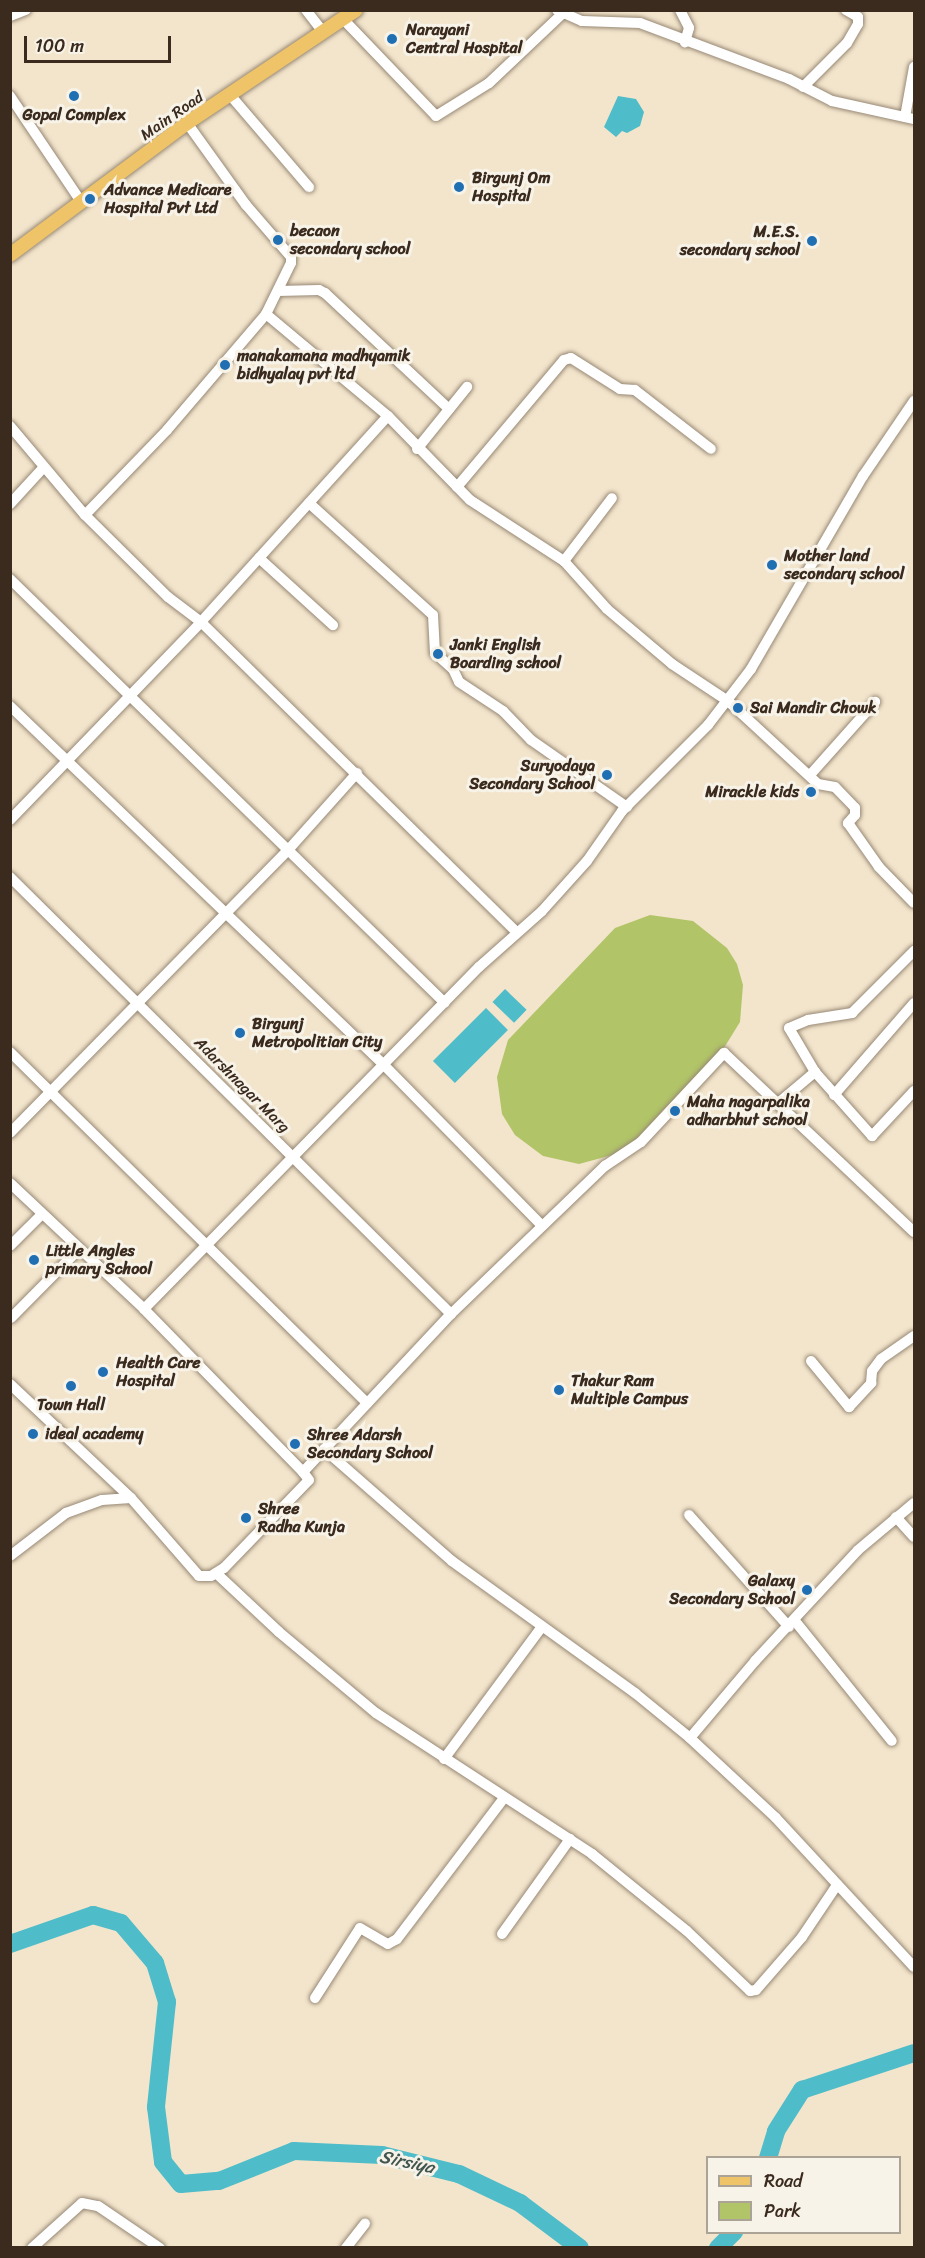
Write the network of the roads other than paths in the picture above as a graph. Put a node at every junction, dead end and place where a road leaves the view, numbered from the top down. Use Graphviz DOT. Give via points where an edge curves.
graph roads {
  1 [pos="26,10"];
  2 [pos="306,10"];
  3 [pos="356,10"];
  4 [pos="680,10"];
  5 [pos="846,10"];
  6 [pos="560,12"];
  7 [pos="10,16"];
  8 [pos="344,20"];
  9 [pos="323,32"];
  10 [pos="685,42"];
  11 [pos="915,67"];
  12 [pos="804,87"];
  13 [pos="10,96"];
  14 [pos="231,96"];
  15 [pos="910,118"];
  16 [pos="187,123"];
  17 [pos="309,187"];
  18 [pos="82,203"];
  19 [pos="10,255"];
  20 [pos="278,291"];
  21 [pos="266,314"];
  22 [pos="467,387"];
  23 [pos="915,401"];
  24 [pos="449,409"];
  25 [pos="388,416"];
  26 [pos="10,426"];
  27 [pos="417,449"];
  28 [pos="711,449"];
  29 [pos="44,467"];
  30 [pos="457,487"];
  31 [pos="612,498"];
  32 [pos="309,503"];
  33 [pos="10,504"];
  34 [pos="85,515"];
  35 [pos="259,558"];
  36 [pos="564,561"];
  37 [pos="10,579"];
  38 [pos="201,622"];
  39 [pos="333,625"];
  40 [pos="131,694"];
  41 [pos="728,701"];
  42 [pos="875,702"];
  43 [pos="10,706"];
  44 [pos="66,762"];
  45 [pos="357,773"];
  46 [pos="810,775"];
  47 [pos="627,807"];
  48 [pos="10,820"];
  49 [pos="289,849"];
  50 [pos="10,877"];
  51 [pos="915,903"];
  52 [pos="225,915"];
  53 [pos="516,932"];
  54 [pos="915,951"];
  55 [pos="138,1003"];
  56 [pos="445,1003"];
  57 [pos="915,1003"];
  58 [pos="10,1052"];
  59 [pos="385,1066"];
  60 [pos="815,1072"];
  61 [pos="915,1091"];
  62 [pos="51,1092"];
  63 [pos="834,1095"];
  64 [pos="777,1104"];
  65 [pos="10,1133"];
  66 [pos="295,1158"];
  67 [pos="10,1183"];
  68 [pos="42,1214"];
  69 [pos="542,1226"];
  70 [pos="915,1232"];
  71 [pos="209,1245"];
  72 [pos="10,1246"];
  73 [pos="79,1248"];
  74 [pos="144,1309"];
  75 [pos="451,1314"];
  76 [pos="11,1318"];
  77 [pos="915,1335"];
  78 [pos="811,1361"];
  79 [pos="10,1384"];
  80 [pos="367,1403"];
  81 [pos="324,1449"];
  82 [pos="303,1472"];
  83 [pos="131,1498"];
  84 [pos="915,1503"];
  85 [pos="689,1515"];
  86 [pos="896,1517"];
  87 [pos="915,1537"];
  88 [pos="10,1556"];
  89 [pos="216,1573"];
  90 [pos="792,1624"];
  91 [pos="542,1628"];
  92 [pos="690,1738"];
  93 [pos="892,1741"];
  94 [pos="444,1759"];
  95 [pos="504,1798"];
  96 [pos="570,1839"];
  97 [pos="837,1885"];
  98 [pos="502,1934"];
  99 [pos="915,1967"];
  100 [pos="315,1998"];
  101 [pos="365,2224"];
  102 [pos="32,2247"];
  103 [pos="160,2247"];
  104 [pos="346,2247"];
  1 -- 7 [label="street"];
  2 -- 9 [label="street"];
  3 -- 8 [label="main road, Main Road"];
  4 -- 10 [label="street" via="690,28"];
  5 -- 12 [label="street" via="858,17 858,24 847,43"];
  6 -- 8 [label="street" via="489,83 436,116"];
  6 -- 10 [label="street" via="582,21 640,23"];
  8 -- 9 [label="main road, Main Road"];
  9 -- 14 [label="main road, Main Road"];
  10 -- 12 [label="street"];
  11 -- 15 [label="street"];
  12 -- 15 [label="street" via="832,101"];
  13 -- 18 [label="street"];
  14 -- 16 [label="main road, Main Road"];
  14 -- 17 [label="street"];
  16 -- 18 [label="main road, Main Road"];
  16 -- 20 [label="street" via="246,205 291,257"];
  18 -- 19 [label="main road, Main Road"];
  20 -- 21 [label="street"];
  20 -- 24 [label="street" via="325,293"];
  21 -- 25 [label="street"];
  21 -- 34 [label="street" via="167,430"];
  22 -- 24 [label="street"];
  23 -- 41 [label="street" via="863,476 805,579"];
  24 -- 27 [label="street"];
  25 -- 27 [label="street"];
  25 -- 32 [label="street"];
  26 -- 29 [label="street"];
  27 -- 30 [label="street"];
  28 -- 30 [label="street" via="635,390 620,389 571,358 564,360"];
  29 -- 33 [label="street"];
  29 -- 34 [label="street"];
  30 -- 36 [label="street" via="489,513"];
  31 -- 36 [label="street"];
  32 -- 35 [label="street"];
  32 -- 47 [label="street" via="434,615 435,652 453,669 459,682 504,711 531,740"];
  34 -- 38 [label="street" via="168,597"];
  35 -- 38 [label="street"];
  35 -- 39 [label="street"];
  36 -- 41 [label="street" via="607,609 672,664"];
  37 -- 40 [label="street"];
  38 -- 40 [label="street"];
  38 -- 45 [label="street"];
  40 -- 44 [label="street"];
  40 -- 49 [label="street"];
  41 -- 46 [label="street"];
  41 -- 47 [label="street" via="661,776"];
  42 -- 46 [label="street"];
  43 -- 44 [label="street"];
  44 -- 48 [label="street"];
  44 -- 52 [label="street"];
  45 -- 49 [label="street"];
  45 -- 53 [label="street"];
  46 -- 51 [label="street" via="818,784 835,787 855,808 848,823 879,867"];
  47 -- 53 [label="street" via="542,911"];
  49 -- 52 [label="street"];
  49 -- 56 [label="street"];
  50 -- 55 [label="street, Adarshnagar Marg"];
  52 -- 55 [label="street"];
  52 -- 59 [label="street"];
  53 -- 56 [label="street"];
  54 -- 60 [label="street" via="852,1013 808,1020 789,1028"];
  55 -- 62 [label="street"];
  55 -- 66 [label="street, Adarshnagar Marg"];
  56 -- 59 [label="street"];
  57 -- 63 [label="street"];
  58 -- 62 [label="street"];
  59 -- 66 [label="street"];
  59 -- 69 [label="street"];
  60 -- 63 [label="street"];
  60 -- 64 [label="street"];
  61 -- 63 [label="street" via="872,1136"];
  62 -- 65 [label="street"];
  62 -- 71 [label="street"];
  64 -- 69 [label="street" via="724,1053 641,1142 605,1166"];
  64 -- 70 [label="street"];
  66 -- 71 [label="street"];
  66 -- 75 [label="street, Adarshnagar Marg"];
  67 -- 68 [label="street"];
  68 -- 72 [label="street"];
  68 -- 73 [label="street"];
  69 -- 75 [label="street"];
  71 -- 74 [label="street"];
  71 -- 80 [label="street"];
  73 -- 74 [label="street"];
  73 -- 76 [label="street"];
  74 -- 82 [label="street"];
  75 -- 80 [label="street"];
  77 -- 78 [label="street" via="881,1359 872,1371 871,1383 849,1407"];
  79 -- 83 [label="street"];
  80 -- 81 [label="street"];
  81 -- 82 [label="street"];
  81 -- 91 [label="street" via="452,1561"];
  82 -- 89 [label="street" via="309,1480"];
  83 -- 88 [label="street" via="102,1500 66,1513"];
  83 -- 89 [label="street" via="199,1576"];
  84 -- 86 [label="street"];
  85 -- 90 [label="street"];
  86 -- 87 [label="street"];
  86 -- 90 [label="street" via="858,1551"];
  89 -- 94 [label="street" via="376,1713"];
  90 -- 92 [label="street"];
  90 -- 93 [label="street"];
  91 -- 92 [label="street" via="635,1693"];
  91 -- 94 [label="street"];
  92 -- 97 [label="street" via="776,1818"];
  94 -- 95 [label="street"];
  95 -- 96 [label="street"];
  95 -- 100 [label="street" via="397,1939 388,1944 360,1928"];
  96 -- 97 [label="street" via="687,1931 750,1991 756,1990 802,1936"];
  96 -- 98 [label="street"];
  97 -- 99 [label="street"];
  101 -- 104 [label="street"];
  102 -- 103 [label="street" via="82,2204 98,2206"];
}
